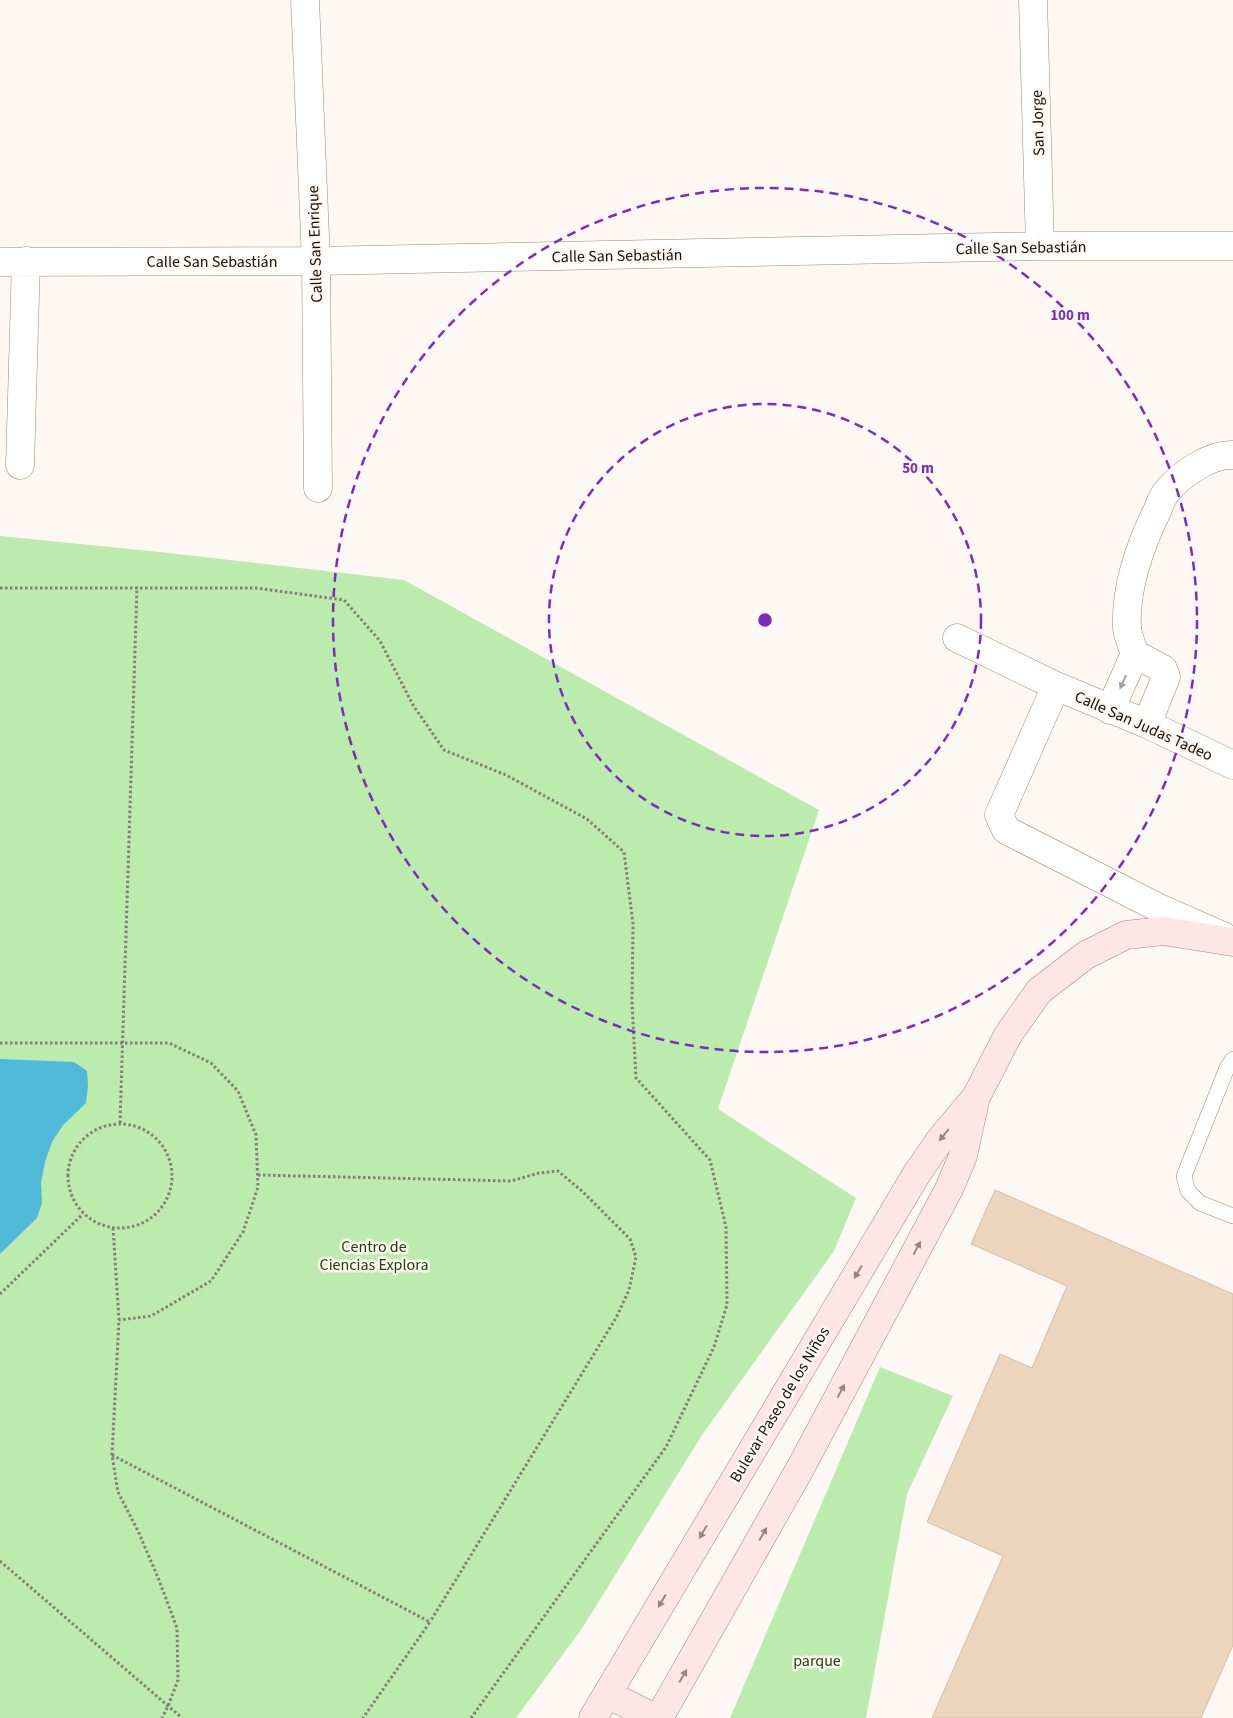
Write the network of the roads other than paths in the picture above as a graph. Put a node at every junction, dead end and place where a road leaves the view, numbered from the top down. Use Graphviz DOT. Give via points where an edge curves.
graph roads {
  1 [pos="306,0"];
  2 [pos="1033,0"];
  3 [pos="1040,246"];
  4 [pos="1233,246"];
  5 [pos="316,261"];
  6 [pos="13,262"];
  7 [pos="1233,455"];
  8 [pos="20,465"];
  9 [pos="318,488"];
  10 [pos="957,638"];
  11 [pos="1135,654"];
  12 [pos="1056,686"];
  13 [pos="1110,710"];
  14 [pos="1147,724"];
  15 [pos="1233,765"];
  16 [pos="1233,941"];
  17 [pos="1233,1060"];
  18 [pos="976,1097"];
  19 [pos="1233,1216"];
  20 [pos="607,1694"];
  21 [pos="593,1718"];
  22 [pos="655,1718"];
  23 [pos="659,1718"];
  1 -- 5 [label="street, Calle San Enrique"];
  2 -- 3 [label="street, San Jorge"];
  3 -- 4 [label="street, Calle San Sebastián"];
  3 -- 5 [label="street, Calle San Sebastián"];
  5 -- 6 [label="street, Calle San Sebastián"];
  5 -- 9 [label="street, Calle San Enrique"];
  6 -- 8 [label="street"];
  7 -- 11 [label="street" via="1192,468 1166,491 1136,565 1128,603 1127,630"];
  10 -- 12 [label="street, Calle San Judas Tadeo"];
  11 -- 13 [label="street, one-way"];
  11 -- 14 [label="street" via="1166,673"];
  12 -- 13 [label="street, Calle San Judas Tadeo"];
  12 -- 16 [label="street" via="999,815 1006,830 1157,907"];
  13 -- 14 [label="street, Calle San Judas Tadeo"];
  14 -- 15 [label="street, Calle San Judas Tadeo"];
  16 -- 18 [label="street, Bulevar Paseo de los Niños" via="1162,930 1126,935 1086,955 1039,991 1008,1035"];
  17 -- 19 [label="lane" via="1184,1176 1188,1191 1200,1203"];
  18 -- 20 [label="street, Bulevar Paseo de los Niños, one-way" via="916,1175"];
  23 -- 18 [label="street, Bulevar Paseo de los Niños, one-way" via="801,1467 949,1189 963,1156"];
  20 -- 21 [label="street, Bulevar Paseo de los Niños"];
  20 -- 22 [label="street"];
}
